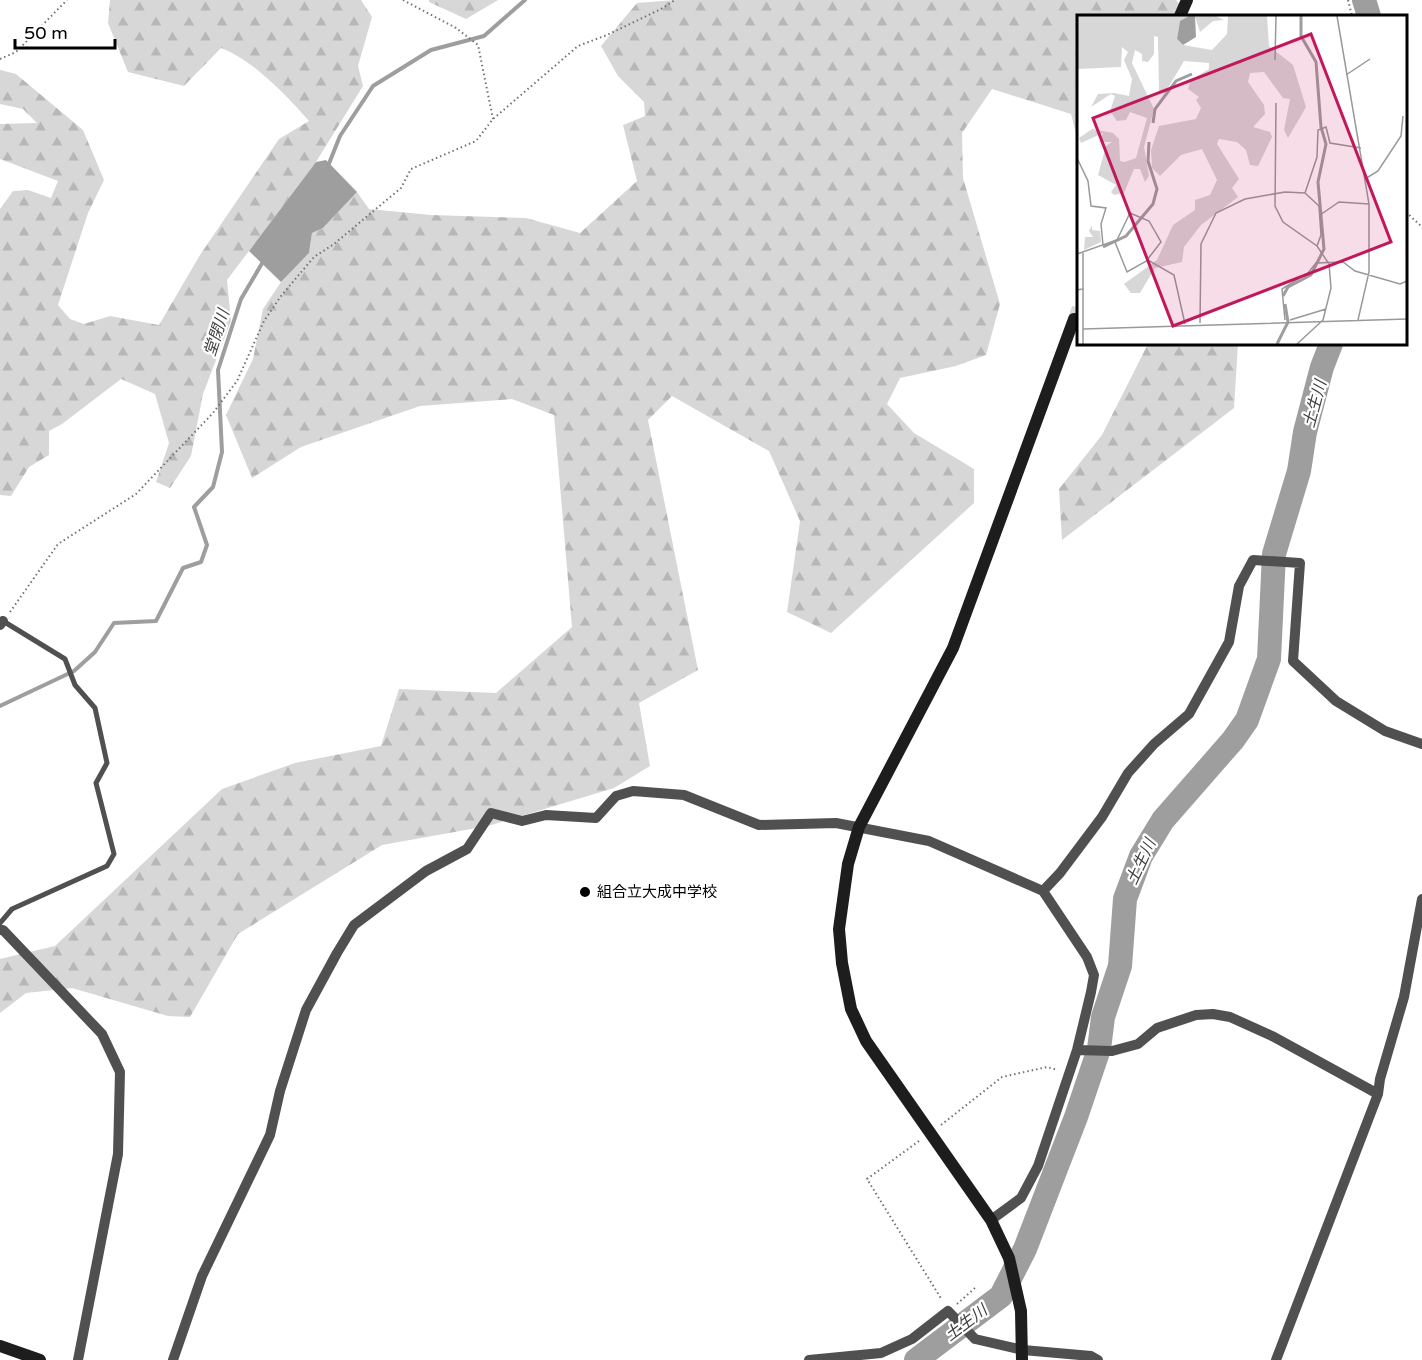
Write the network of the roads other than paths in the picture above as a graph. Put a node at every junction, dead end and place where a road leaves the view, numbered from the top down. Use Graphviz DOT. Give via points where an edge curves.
graph roads {
  1 [pos="1187,0"];
  2 [pos="1180,15"];
  3 [pos="1074,319"];
  4 [pos="1,623"];
  5 [pos="1422,744"];
  6 [pos="859,827"];
  7 [pos="1043,891"];
  8 [pos="1422,900"];
  9 [pos="0,923"];
  10 [pos="0,930"];
  11 [pos="1417,944"];
  12 [pos="1077,1050"];
  13 [pos="1378,1094"];
  14 [pos="991,1220"];
  15 [pos="0,1346"];
  16 [pos="1022,1355"];
  17 [pos="40,1360"];
  18 [pos="78,1360"];
  19 [pos="173,1360"];
  20 [pos="808,1360"];
  21 [pos="1098,1360"];
  22 [pos="1276,1360"];
  1 -- 2 [label="street"];
  3 -- 6 [label="street" via="953,648"];
  4 -- 9 [label="lane" via="65,659 75,685 95,708 107,763 96,783 114,854 107,866 12,909"];
  5 -- 7 [label="street" via="1385,731 1336,701 1293,662 1300,563 1253,560 1239,586 1229,642 1190,714 1154,744 1128,773 1102,817"];
  6 -- 7 [label="street" via="929,841"];
  6 -- 14 [label="street" via="848,864 839,929 852,1009 866,1041"];
  6 -- 19 [label="street" via="836,823 759,825 684,795 633,791 616,796 596,818 546,815 522,821 490,813 467,849 426,871 354,925 337,953 306,1010 270,1135 202,1276"];
  7 -- 12 [label="street" via="1087,957 1094,975"];
  8 -- 11 [label="street"];
  10 -- 18 [label="street" via="102,1034 120,1072 118,1154"];
  11 -- 13 [label="street"];
  12 -- 13 [label="street" via="1120,1049 1138,1044 1157,1028 1196,1015 1213,1014 1230,1017 1272,1036"];
  12 -- 14 [label="street" via="1038,1166 1021,1198"];
  13 -- 22 [label="street"];
  14 -- 16 [label="street" via="1010,1258 1021,1311"];
  15 -- 17 [label="street"];
  16 -- 20 [label="street" via="975,1339 948,1311 912,1339 880,1353"];
  16 -- 21 [label="street" via="1091,1356"];
}
